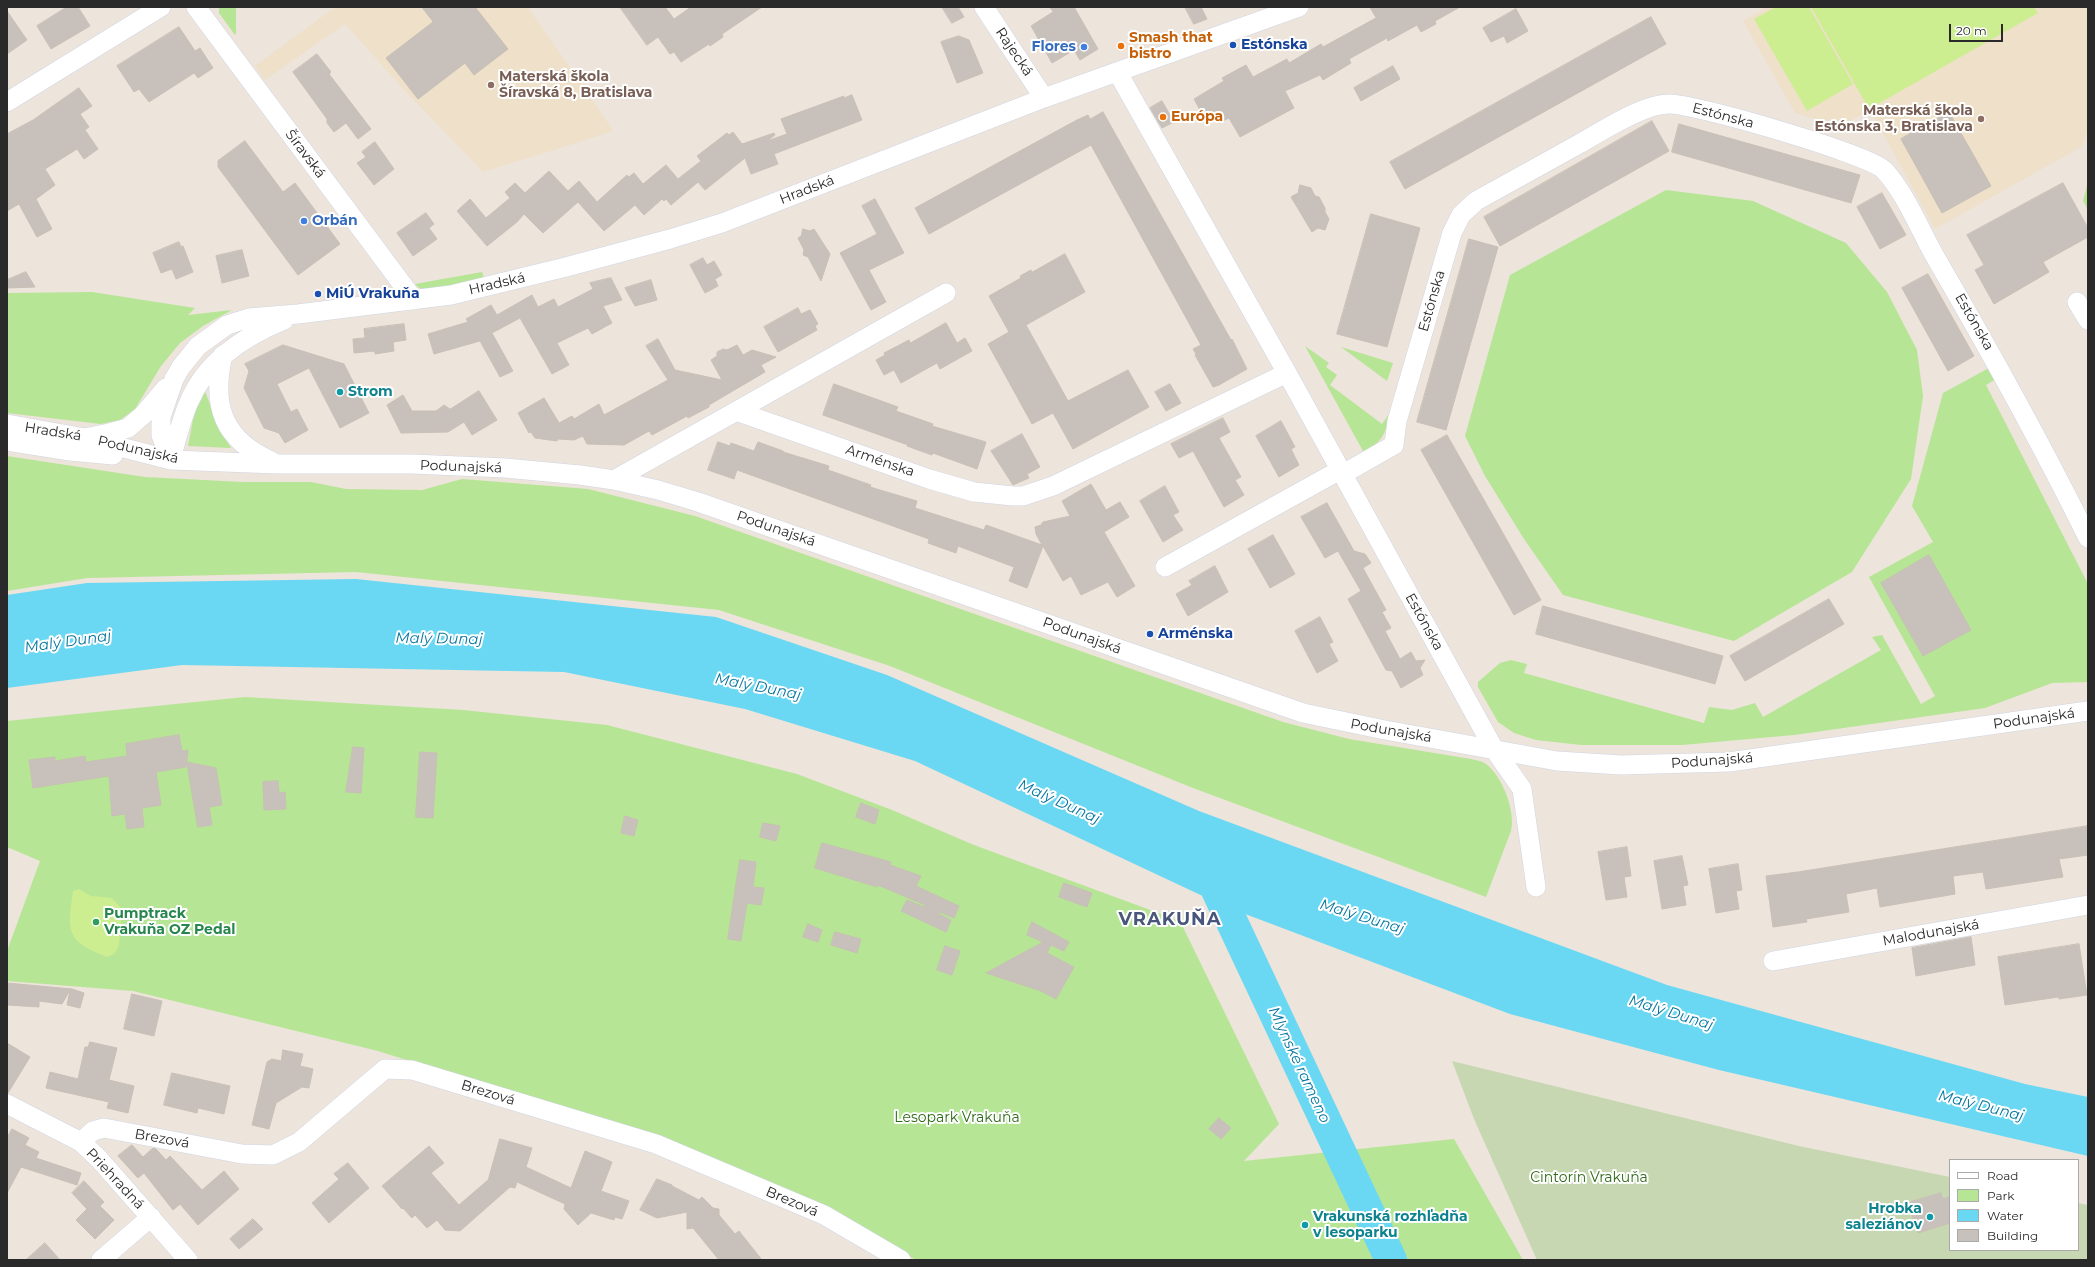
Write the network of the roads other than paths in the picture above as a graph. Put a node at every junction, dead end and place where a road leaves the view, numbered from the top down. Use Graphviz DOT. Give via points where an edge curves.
graph roads {
  1 [pos="161,7"];
  2 [pos="196,7"];
  3 [pos="984,7"];
  4 [pos="1299,7"];
  5 [pos="1118,73"];
  6 [pos="1044,98"];
  7 [pos="7,102"];
  8 [pos="946,293"];
  9 [pos="414,300"];
  10 [pos="2078,302"];
  11 [pos="298,314"];
  12 [pos="2088,320"];
  13 [pos="223,355"];
  14 [pos="1287,373"];
  15 [pos="174,379"];
  16 [pos="736,411"];
  17 [pos="7,424"];
  18 [pos="84,438"];
  19 [pos="7,440"];
  20 [pos="171,460"];
  21 [pos="278,464"];
  22 [pos="1341,472"];
  23 [pos="614,480"];
  24 [pos="2088,538"];
  25 [pos="1165,567"];
  26 [pos="2088,711"];
  27 [pos="1494,750"];
  28 [pos="1536,887"];
  29 [pos="2088,905"];
  30 [pos="1774,962"];
  31 [pos="7,1104"];
  32 [pos="81,1142"];
  33 [pos="151,1217"];
  34 [pos="101,1260"];
  35 [pos="188,1260"];
  36 [pos="900,1260"];
  1 -- 7 [label="street"];
  2 -- 9 [label="street, Šíravská"];
  3 -- 6 [label="street, Rajecká"];
  4 -- 5 [label="street, Hradská"];
  5 -- 6 [label="street, Hradská"];
  5 -- 14 [label="street, Estónska"];
  6 -- 9 [label="street, Hradská" via="706,228 566,267"];
  8 -- 16 [label="street"];
  9 -- 11 [label="street, Hradská"];
  10 -- 12 [label="street"];
  11 -- 13 [label="street, Hradská" via="256,333"];
  11 -- 15 [label="street, Hradská" via="249,318 227,325 198,346"];
  13 -- 20 [label="street, Hradská" via="202,378 189,402"];
  13 -- 21 [label="street" via="218,393 226,422 246,448"];
  14 -- 16 [label="street, Arménska" via="1058,484 1023,496 974,492 929,479"];
  14 -- 22 [label="street, Estónska"];
  15 -- 18 [label="street, Hradská" via="143,415 128,428"];
  15 -- 20 [label="street, Hradská" via="161,417 161,436"];
  16 -- 23 [label="street"];
  17 -- 18 [label="street, Hradská"];
  18 -- 20 [label="street, Podunajská"];
  19 -- 20 [label="street, Hradská" via="70,451"];
  20 -- 21 [label="street, Podunajská"];
  21 -- 23 [label="street, Podunajská" via="412,464 505,468"];
  22 -- 24 [label="street, Estónska" via="1394,445 1397,421 1452,233 1461,215 1476,201 1623,119 1670,104 1704,110 1843,150 1883,169 1903,196 1926,242 1992,354 2044,448"];
  22 -- 25 [label="street, Estónska"];
  22 -- 27 [label="street, Estónska"];
  23 -- 27 [label="street, Podunajská" via="698,502 1303,713"];
  26 -- 27 [label="street, Podunajská" via="1729,762 1621,765 1557,761"];
  27 -- 28 [label="street" via="1522,789"];
  29 -- 30 [label="street, Malodunajská"];
  31 -- 32 [label="street, Priehradná"];
  32 -- 33 [label="street, Priehradná"];
  32 -- 36 [label="street, Brezová" via="93,1131 104,1128 242,1154 273,1154 299,1142 385,1069 412,1070 656,1144 824,1215"];
  33 -- 34 [label="street"];
  33 -- 35 [label="street, Priehradná"];
}
